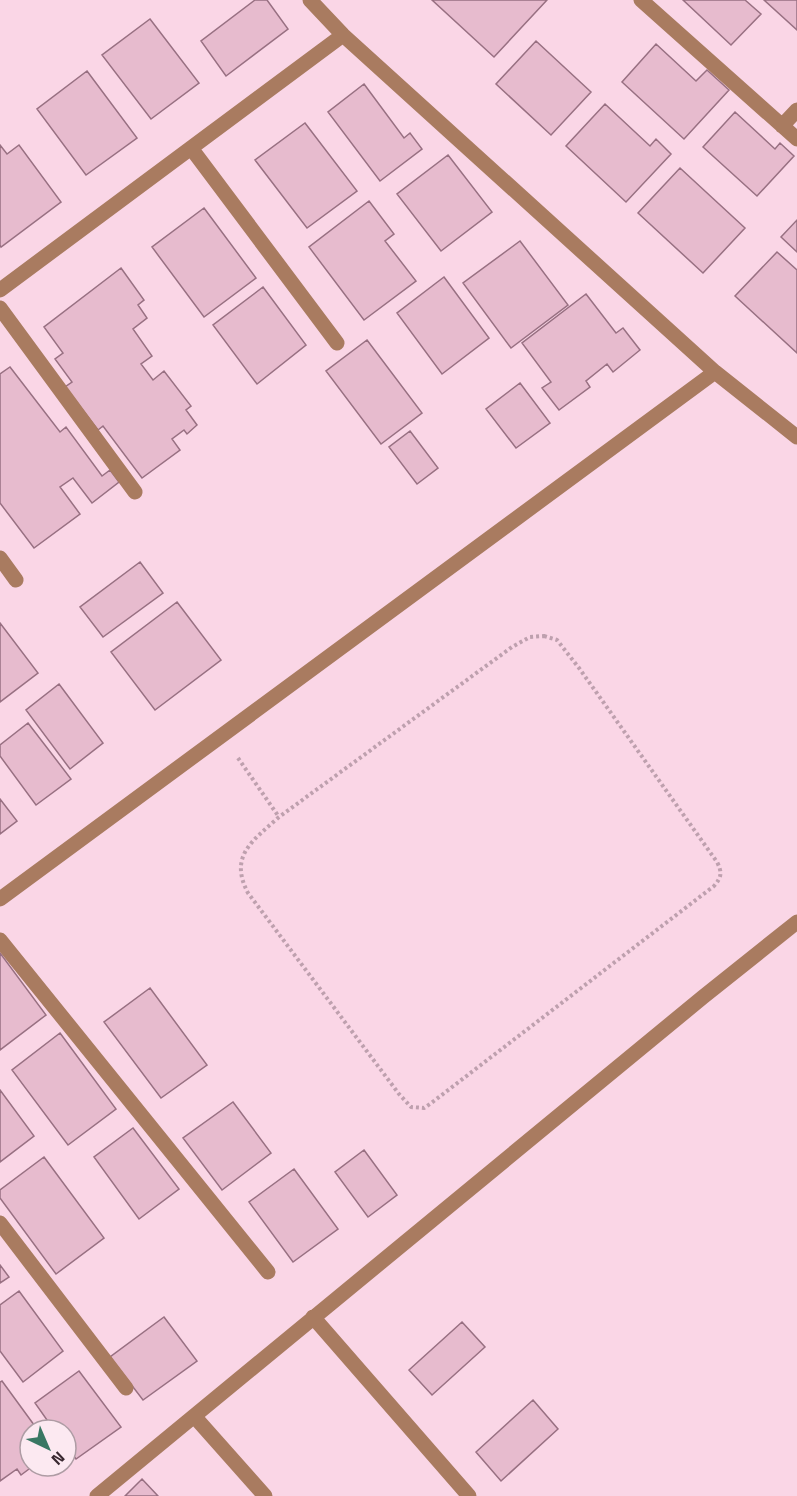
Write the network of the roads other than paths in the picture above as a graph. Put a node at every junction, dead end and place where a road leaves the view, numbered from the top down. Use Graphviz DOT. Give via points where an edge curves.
graph roads {
  1 [pos="310,0"];
  2 [pos="641,0"];
  3 [pos="344,35"];
  4 [pos="797,110"];
  5 [pos="782,126"];
  6 [pos="797,139"];
  7 [pos="191,148"];
  8 [pos="0,290"];
  9 [pos="0,308"];
  10 [pos="337,344"];
  11 [pos="716,372"];
  12 [pos="797,437"];
  13 [pos="135,492"];
  14 [pos="0,558"];
  15 [pos="16,580"];
  16 [pos="0,899"];
  17 [pos="797,922"];
  18 [pos="0,940"];
  19 [pos="0,1223"];
  20 [pos="268,1272"];
  21 [pos="313,1317"];
  22 [pos="126,1388"];
  23 [pos="194,1416"];
  24 [pos="97,1496"];
  25 [pos="265,1496"];
  26 [pos="469,1496"];
  1 -- 3 [label="street"];
  2 -- 5 [label="street"];
  3 -- 7 [label="street"];
  3 -- 11 [label="street"];
  4 -- 5 [label="street"];
  5 -- 6 [label="street"];
  7 -- 8 [label="street"];
  7 -- 10 [label="street"];
  9 -- 13 [label="street"];
  11 -- 12 [label="street"];
  11 -- 16 [label="street"];
  14 -- 15 [label="street"];
  17 -- 21 [label="street"];
  18 -- 20 [label="street"];
  19 -- 22 [label="street"];
  21 -- 23 [label="street"];
  21 -- 26 [label="street"];
  23 -- 24 [label="street"];
  23 -- 25 [label="street"];
}
